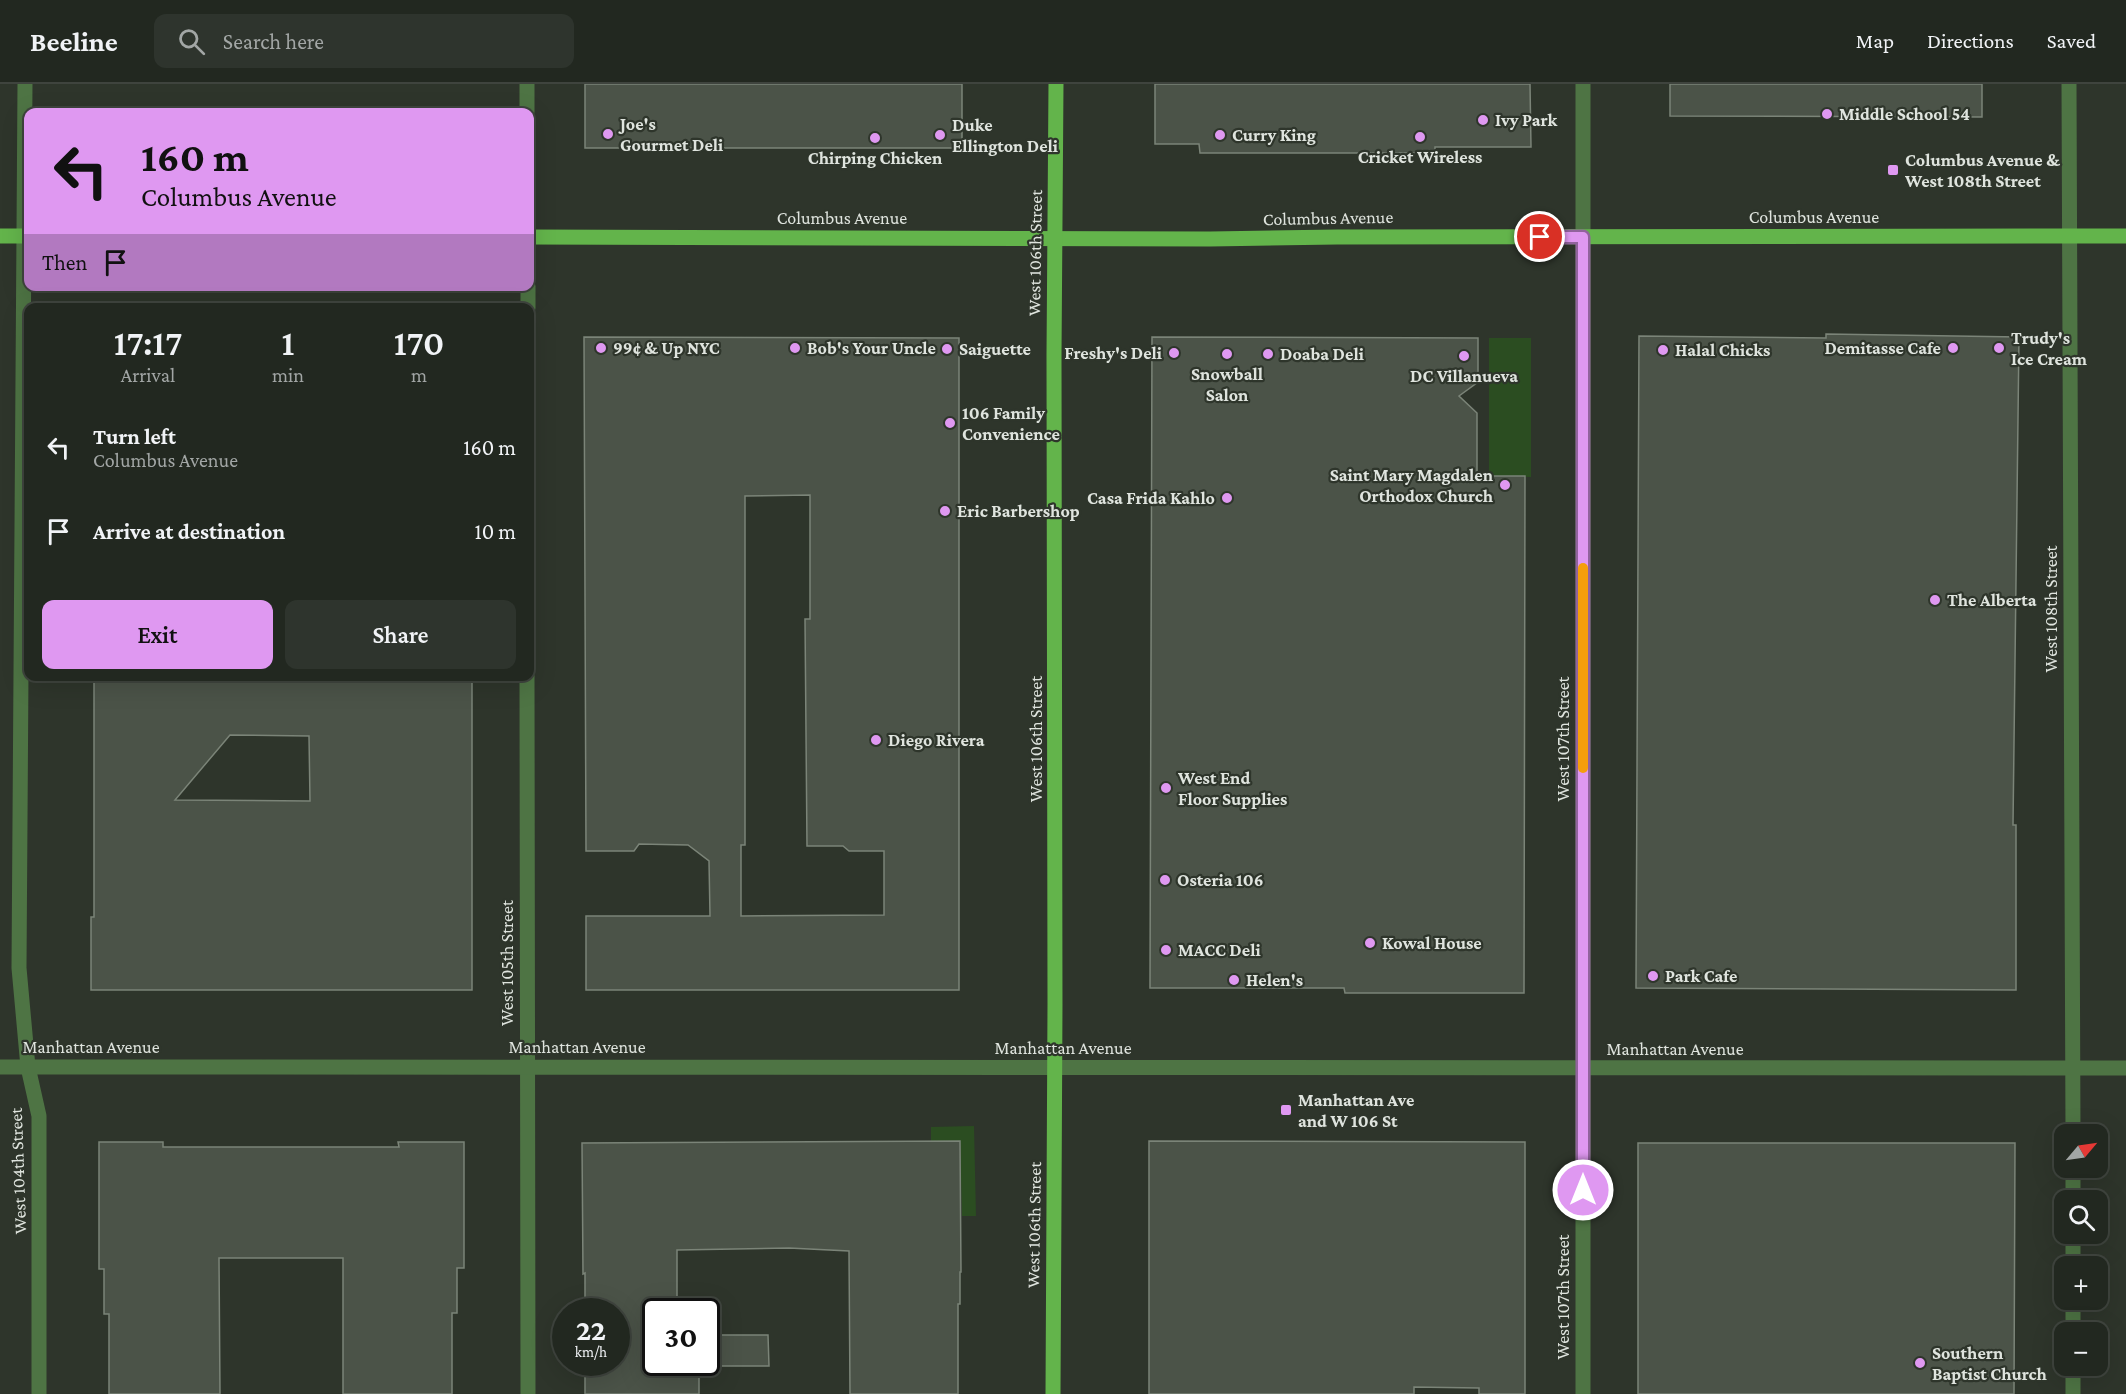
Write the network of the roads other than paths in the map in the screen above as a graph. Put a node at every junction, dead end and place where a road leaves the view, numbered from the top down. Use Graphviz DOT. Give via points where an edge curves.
graph roads {
  1 [pos="25,84"];
  2 [pos="527,84"];
  3 [pos="1056,84"];
  4 [pos="1583,84"];
  5 [pos="2069,84"];
  6 [pos="25,108"];
  7 [pos="527,108"];
  8 [pos="2069,235"];
  9 [pos="0,236"];
  10 [pos="24,236"];
  11 [pos="2126,236"];
  12 [pos="534,237"];
  13 [pos="1583,237"];
  14 [pos="1056,238"];
  15 [pos="24,445"];
  16 [pos="527,681"];
  17 [pos="0,1067"];
  18 [pos="28,1067"];
  19 [pos="526,1067"];
  20 [pos="1055,1067"];
  21 [pos="2072,1067"];
  22 [pos="2126,1068"];
  23 [pos="1583,1069"];
  24 [pos="2073,1124"];
  25 [pos="2073,1376"];
  26 [pos="39,1394"];
  27 [pos="528,1394"];
  28 [pos="1053,1394"];
  29 [pos="1583,1394"];
  30 [pos="2073,1394"];
  1 -- 6 [label="street, West 104th Street"];
  2 -- 7 [label="street"];
  3 -- 14 [label="main road, West 106th Street"];
  4 -- 13 [label="street, West 107th Street"];
  5 -- 8 [label="street, West 108th Street"];
  8 -- 11 [label="main road, Columbus Avenue"];
  8 -- 13 [label="main road, Columbus Avenue"];
  8 -- 21 [label="street, West 108th Street"];
  9 -- 10 [label="main road"];
  12 -- 14 [label="main road, Columbus Avenue"];
  13 -- 14 [label="main road, Columbus Avenue"];
  13 -- 23 [label="street, West 107th Street"];
  14 -- 20 [label="main road, West 106th Street"];
  15 -- 18 [label="street, West 104th Street" via="19,968"];
  16 -- 19 [label="street, West 105th Street"];
  17 -- 18 [label="street, Manhattan Avenue"];
  18 -- 19 [label="street, Manhattan Avenue"];
  18 -- 26 [label="street, West 104th Street" via="39,1116"];
  19 -- 20 [label="street, Manhattan Avenue"];
  19 -- 27 [label="street, West 105th Street"];
  20 -- 23 [label="street, Manhattan Avenue"];
  20 -- 28 [label="main road, West 106th Street"];
  21 -- 22 [label="street, Manhattan Avenue"];
  21 -- 23 [label="street, Manhattan Avenue"];
  21 -- 24 [label="street, West 108th Street"];
  23 -- 29 [label="street, West 107th Street"];
  25 -- 30 [label="street"];
}
